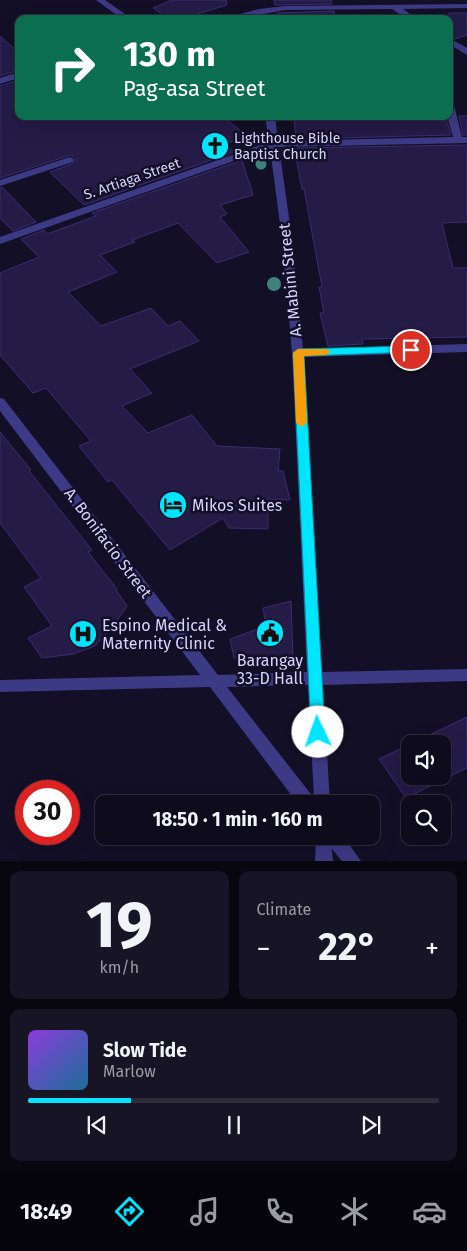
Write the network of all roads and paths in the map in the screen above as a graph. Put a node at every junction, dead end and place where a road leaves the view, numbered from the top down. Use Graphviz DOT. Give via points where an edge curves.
graph roads {
  1 [pos="100,0"];
  2 [pos="393,6"];
  3 [pos="467,6"];
  4 [pos="122,15"];
  5 [pos="259,15"];
  6 [pos="407,15"];
  7 [pos="453,43"];
  8 [pos="467,52"];
  9 [pos="15,76"];
  10 [pos="0,81"];
  11 [pos="453,115"];
  12 [pos="270,120"];
  13 [pos="463,140"];
  14 [pos="273,144"];
  15 [pos="70,160"];
  16 [pos="0,183"];
  17 [pos="0,241"];
  18 [pos="467,348"];
  19 [pos="298,353"];
  20 [pos="0,402"];
  21 [pos="467,675"];
  22 [pos="315,677"];
  23 [pos="213,680"];
  24 [pos="0,686"];
  25 [pos="301,795"];
  26 [pos="322,795"];
  27 [pos="324,845"];
  28 [pos="340,845"];
  29 [pos="324,861"];
  30 [pos="352,861"];
  1 -- 4 [label="street"];
  2 -- 3 [label="street"];
  2 -- 5 [label="street" via="285,8"];
  2 -- 6 [label="street"];
  7 -- 8 [label="street"];
  9 -- 10 [label="street"];
  11 -- 13 [label="street"];
  12 -- 14 [label="street, A. Mabini Street"];
  13 -- 14 [label="street, S. Artiaga Street"];
  14 -- 17 [label="street, S. Artiaga Street"];
  14 -- 19 [label="street, A. Mabini Street" via="287,239"];
  15 -- 16 [label="street"];
  18 -- 19 [label="street"];
  19 -- 22 [label="street, A. Mabini Street"];
  20 -- 23 [label="street, A. Bonifacio Street"];
  21 -- 22 [label="street"];
  22 -- 23 [label="street"];
  22 -- 26 [label="street, A. Mabini Street"];
  23 -- 24 [label="street"];
  23 -- 25 [label="street, A. Bonifacio Street"];
  27 -- 29 [label="street"];
  28 -- 30 [label="street"];
}
